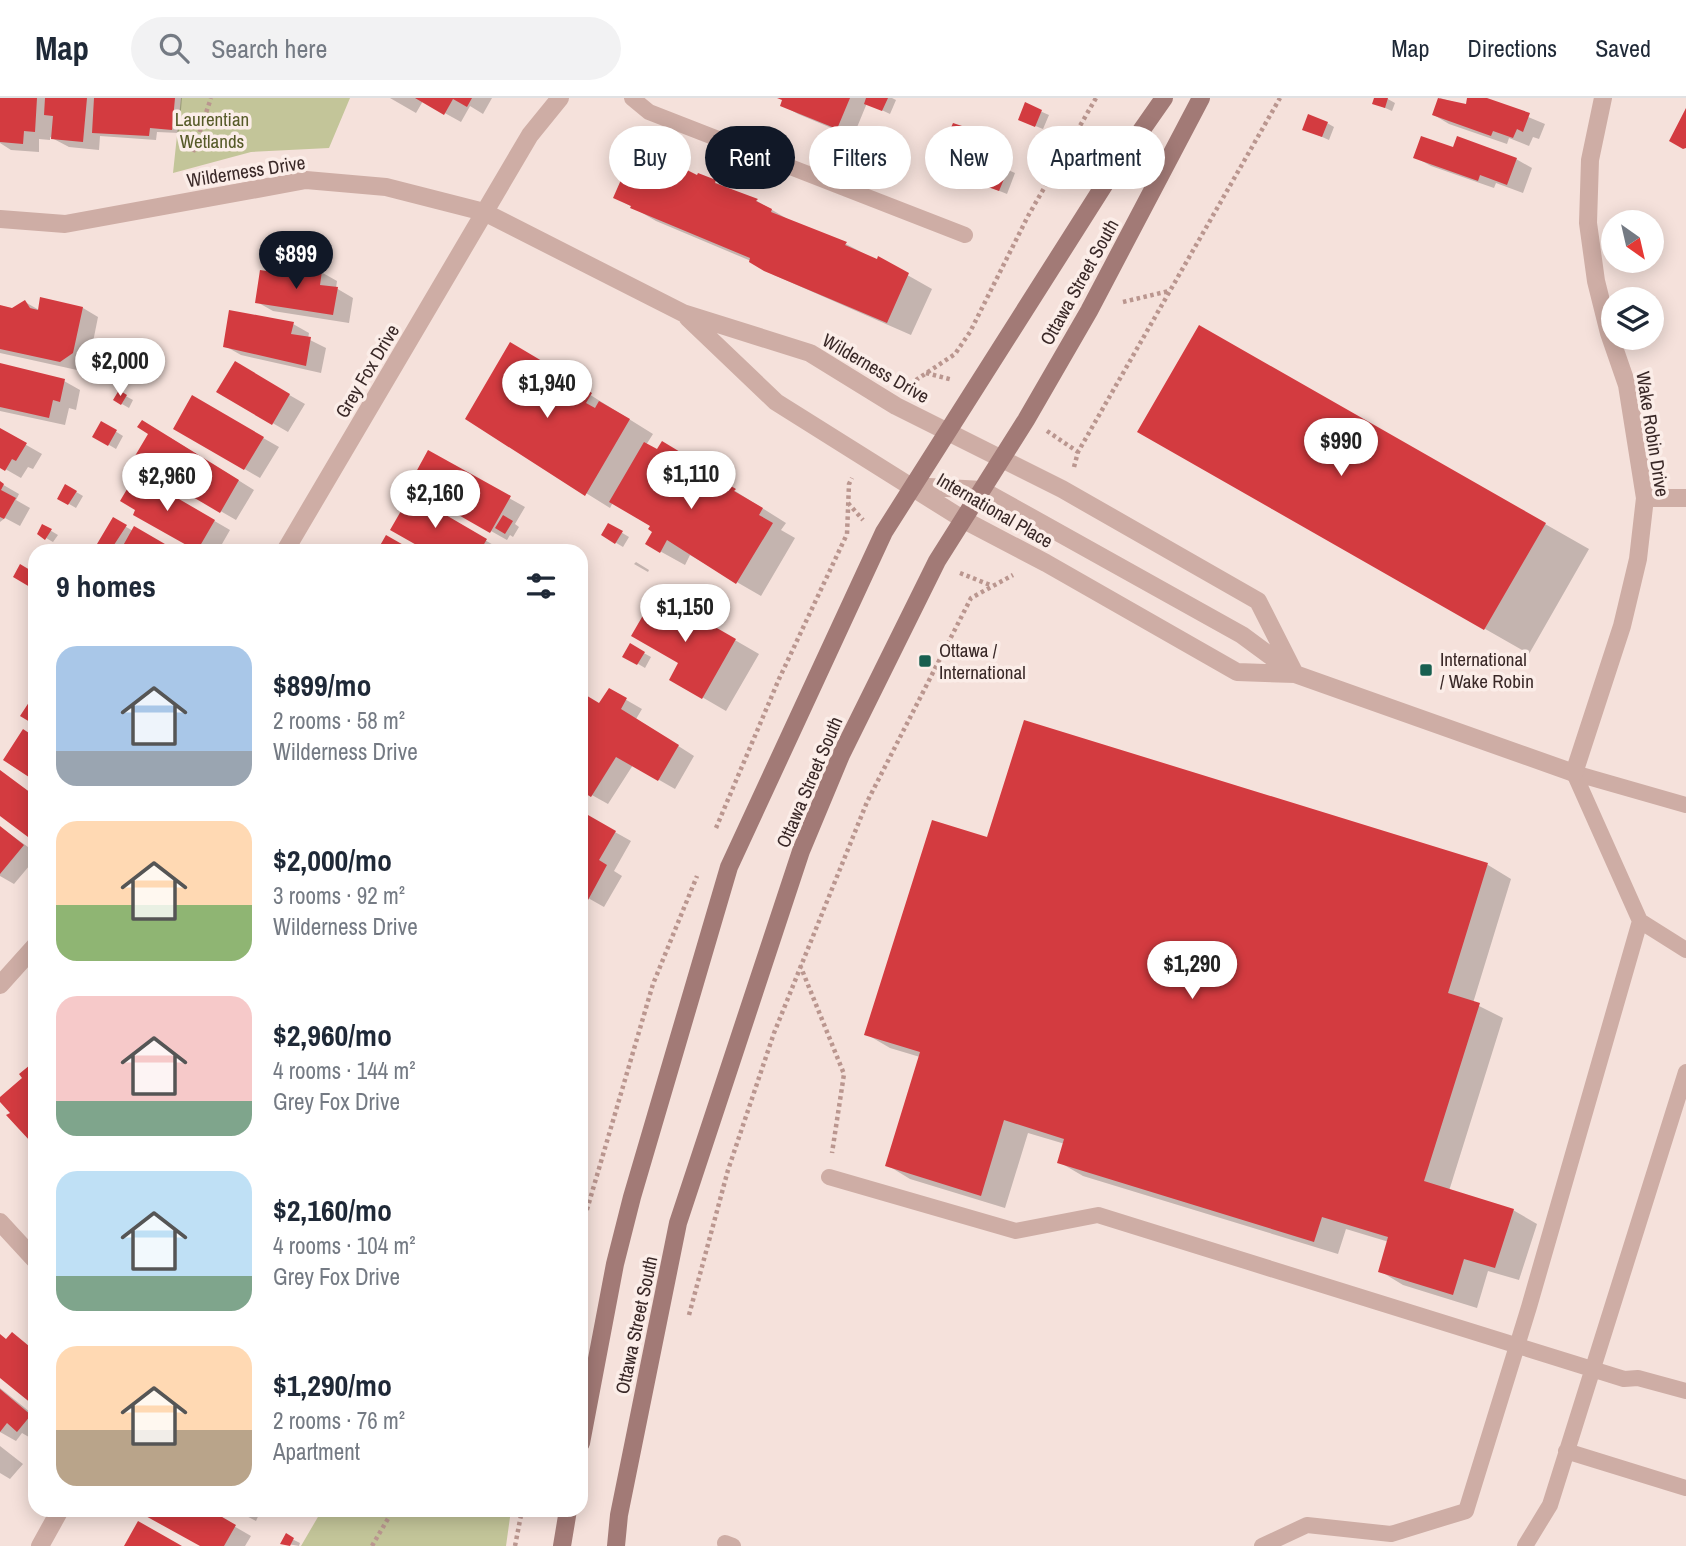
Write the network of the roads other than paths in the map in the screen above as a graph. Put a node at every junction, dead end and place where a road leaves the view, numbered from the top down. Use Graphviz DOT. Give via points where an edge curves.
graph roads {
  1 [pos="560,98"];
  2 [pos="632,98"];
  3 [pos="1164,98"];
  4 [pos="1201,98"];
  5 [pos="1603,98"];
  6 [pos="484,212"];
  7 [pos="0,219"];
  8 [pos="965,235"];
  9 [pos="683,313"];
  10 [pos="949,433"];
  11 [pos="1001,461"];
  12 [pos="912,486"];
  13 [pos="982,490"];
  14 [pos="1645,498"];
  15 [pos="1686,498"];
  16 [pos="964,520"];
  17 [pos="289,544"];
  18 [pos="1295,674"];
  19 [pos="1573,773"];
  20 [pos="1686,805"];
  21 [pos="1640,921"];
  22 [pos="1686,950"];
  23 [pos="28,954"];
  24 [pos="0,985"];
  25 [pos="1686,1072"];
  26 [pos="829,1177"];
  27 [pos="0,1222"];
  28 [pos="28,1252"];
  29 [pos="1517,1346"];
  30 [pos="1592,1369"];
  31 [pos="1686,1391"];
  32 [pos="588,1406"];
  33 [pos="1566,1451"];
  34 [pos="1686,1488"];
  35 [pos="56,1517"];
  36 [pos="567,1517"];
  37 [pos="40,1546"];
  38 [pos="562,1546"];
  39 [pos="616,1546"];
  40 [pos="1262,1546"];
  41 [pos="1525,1546"];
  1 -- 6 [label="street, Grey Fox Drive" via="530,135"];
  2 -- 8 [label="lane" via="649,112"];
  3 -- 10 [label="main road, Ottawa Street South"];
  4 -- 11 [label="main road, Ottawa Street South" via="1089,312"];
  5 -- 14 [label="street, Wake Robin Drive" via="1590,160 1588,223 1596,281 1627,385"];
  6 -- 7 [label="street, Wilderness Drive" via="386,187 306,180 65,224"];
  6 -- 9 [label="street, Wilderness Drive"];
  6 -- 17 [label="street, Grey Fox Drive"];
  9 -- 10 [label="street, Wilderness Drive" via="810,353"];
  9 -- 12 [label="street, Wilderness Drive" via="776,402"];
  10 -- 11 [label="street, Wilderness Drive"];
  10 -- 12 [label="main road, Ottawa Street South"];
  11 -- 13 [label="main road, Ottawa Street South"];
  11 -- 18 [label="street" via="1062,489 1258,601"];
  12 -- 13 [label="street, International Place"];
  12 -- 16 [label="street, International Place"];
  12 -- 32 [label="main road, Ottawa Street South" via="884,532 729,867 615,1264"];
  13 -- 16 [label="main road, Ottawa Street South"];
  13 -- 18 [label="street, International Place" via="1242,635"];
  14 -- 15 [label="street"];
  14 -- 19 [label="street, Wake Robin Drive" via="1638,559 1622,626"];
  16 -- 18 [label="street, International Place" via="1237,672"];
  16 -- 39 [label="main road, Ottawa Street South" via="937,561 841,755 801,851 678,1223 618,1515"];
  18 -- 19 [label="street, International Place"];
  19 -- 20 [label="lane"];
  19 -- 21 [label="lane"];
  21 -- 22 [label="lane"];
  21 -- 29 [label="lane"];
  23 -- 24 [label="street"];
  25 -- 30 [label="lane"];
  26 -- 29 [label="lane" via="1016,1231 1098,1214"];
  27 -- 28 [label="street"];
  29 -- 30 [label="lane"];
  29 -- 40 [label="lane" via="1466,1511 1391,1534 1307,1525"];
  30 -- 31 [label="lane"];
  30 -- 33 [label="lane"];
  33 -- 34 [label="lane"];
  33 -- 41 [label="lane" via="1550,1505"];
  35 -- 37 [label="street"];
  36 -- 38 [label="main road"];
}
